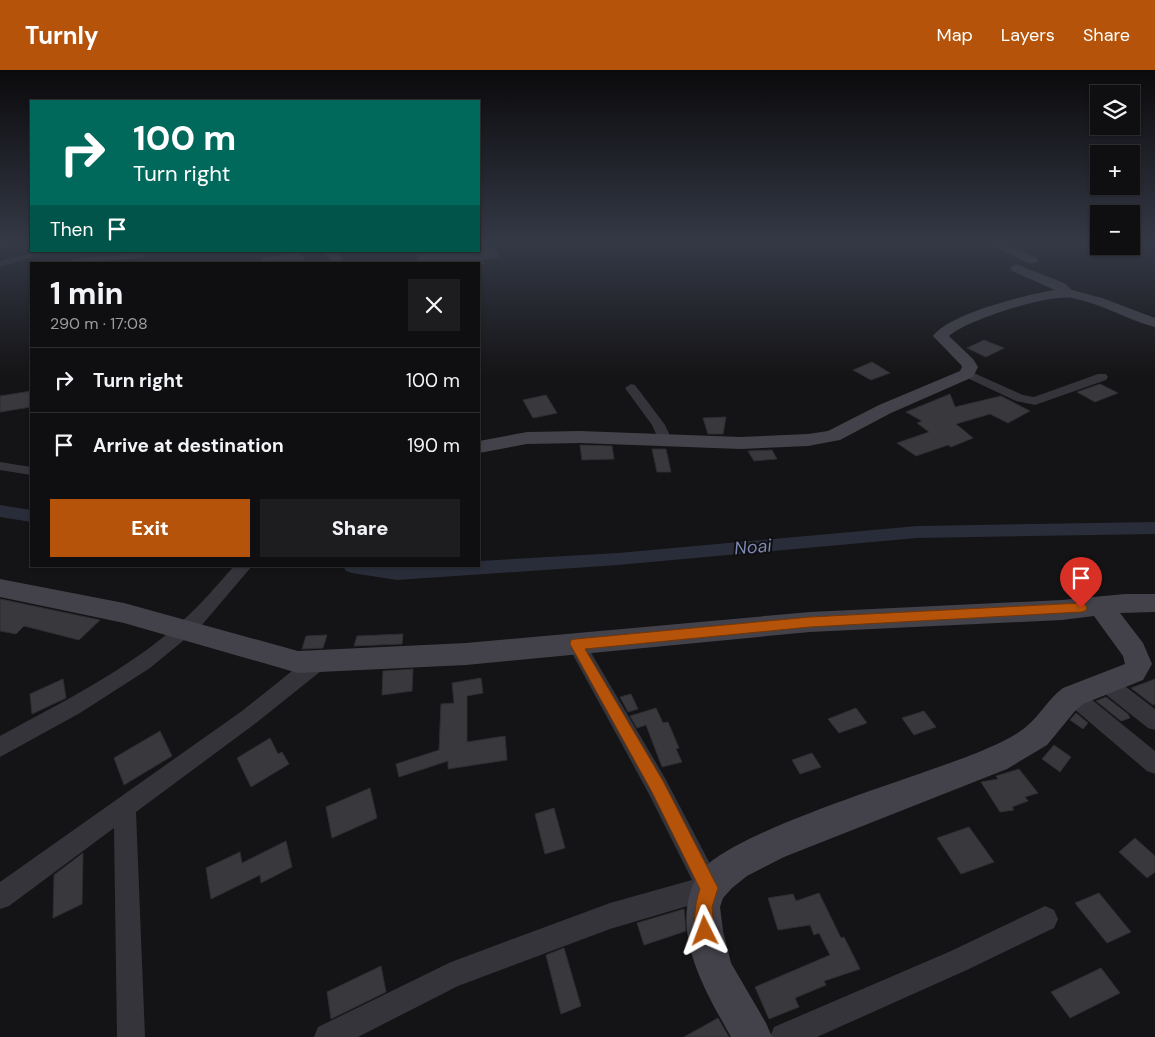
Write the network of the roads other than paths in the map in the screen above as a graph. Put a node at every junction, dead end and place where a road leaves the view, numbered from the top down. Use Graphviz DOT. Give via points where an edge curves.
graph roads {
  1 [pos="1062,289"];
  2 [pos="1066,293"];
  3 [pos="1155,322"];
  4 [pos="967,374"];
  5 [pos="1102,377"];
  6 [pos="631,388"];
  7 [pos="665,440"];
  8 [pos="480,447"];
  9 [pos="0,466"];
  10 [pos="30,471"];
  11 [pos="243,567"];
  12 [pos="0,588"];
  13 [pos="1155,604"];
  14 [pos="1100,605"];
  15 [pos="194,621"];
  16 [pos="576,644"];
  17 [pos="319,661"];
  18 [pos="1106,683"];
  19 [pos="1073,696"];
  20 [pos="1155,721"];
  21 [pos="0,747"];
  22 [pos="1155,764"];
  23 [pos="125,806"];
  24 [pos="709,888"];
  25 [pos="0,897"];
  26 [pos="1045,919"];
  27 [pos="131,1037"];
  28 [pos="328,1037"];
  29 [pos="752,1037"];
  30 [pos="784,1037"];
  1 -- 2 [label="street"];
  2 -- 3 [label="street"];
  2 -- 4 [label="street" via="1047,295 972,318 941,334 941,339 967,362 970,367"];
  4 -- 5 [label="street" via="1020,398 1035,401"];
  4 -- 7 [label="street" via="884,409 833,436 742,443"];
  6 -- 7 [label="street"];
  7 -- 8 [label="street" via="527,438"];
  9 -- 10 [label="street"];
  11 -- 15 [label="street"];
  12 -- 15 [label="street" via="124,613"];
  13 -- 14 [label="street"];
  14 -- 16 [label="street" via="1062,610 810,622"];
  14 -- 18 [label="street" via="1134,650 1140,664 1134,672"];
  15 -- 17 [label="street" via="298,662"];
  15 -- 21 [label="street" via="144,662"];
  16 -- 17 [label="street" via="466,654"];
  16 -- 24 [label="street" via="657,786"];
  17 -- 23 [label="street"];
  18 -- 19 [label="street"];
  18 -- 20 [label="street"];
  19 -- 22 [label="street"];
  19 -- 24 [label="street" via="1037,736 997,759 775,844 735,864"];
  23 -- 25 [label="street"];
  23 -- 27 [label="street"];
  24 -- 28 [label="street" via="610,916 451,975"];
  24 -- 29 [label="street" via="703,907 714,970"];
  26 -- 30 [label="street"];
}
